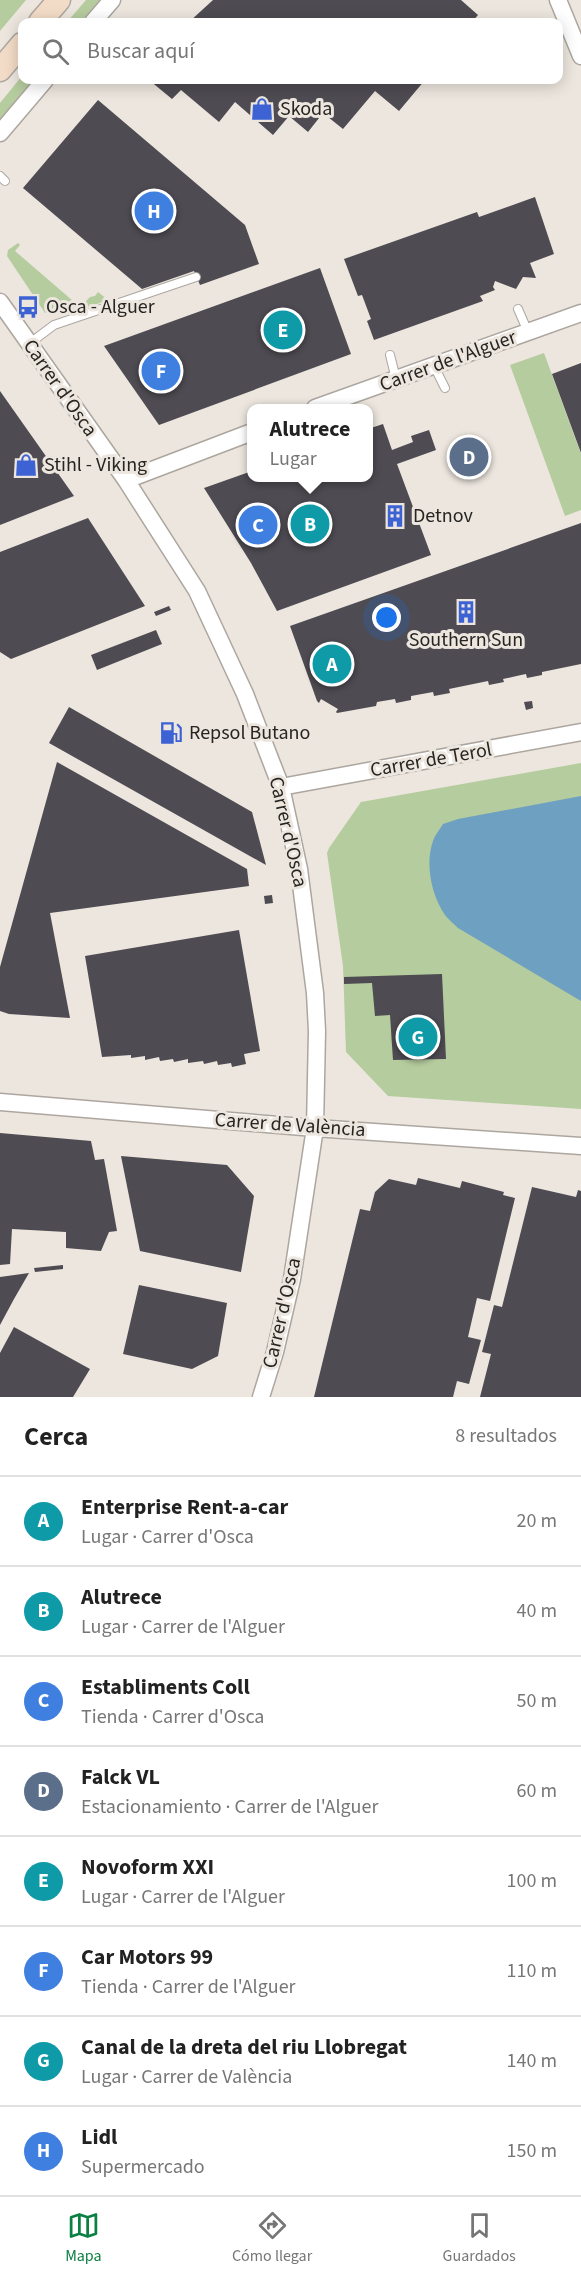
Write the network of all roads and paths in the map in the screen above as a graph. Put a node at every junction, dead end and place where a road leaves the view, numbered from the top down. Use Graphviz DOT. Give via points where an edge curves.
graph roads {
  1 [pos="59,0"];
  2 [pos="112,0"];
  3 [pos="558,0"];
  4 [pos="43,18"];
  5 [pos="96,18"];
  6 [pos="18,49"];
  7 [pos="581,56"];
  8 [pos="0,70"];
  9 [pos="42,84"];
  10 [pos="0,133"];
  11 [pos="196,277"];
  12 [pos="0,302"];
  13 [pos="518,309"];
  14 [pos="581,313"];
  15 [pos="528,332"];
  16 [pos="30,343"];
  17 [pos="390,355"];
  18 [pos="434,366"];
  19 [pos="396,379"];
  20 [pos="445,388"];
  21 [pos="326,404"];
  22 [pos="247,434"];
  23 [pos="126,480"];
  24 [pos="581,732"];
  25 [pos="281,787"];
  26 [pos="0,1102"];
  27 [pos="315,1128"];
  28 [pos="581,1146"];
  29 [pos="261,1397"];
  1 -- 4 [label="street"];
  2 -- 5 [label="street"];
  3 -- 7 [label="street"];
  6 -- 8 [label="street"];
  9 -- 10 [label="street"];
  11 -- 16 [label="lane" via="54,325"];
  12 -- 16 [label="street, Carrer d'Osca"];
  13 -- 15 [label="lane"];
  14 -- 15 [label="street, Carrer de l'Alguer"];
  15 -- 18 [label="street, Carrer de l'Alguer"];
  16 -- 23 [label="street, Carrer d'Osca"];
  17 -- 19 [label="lane"];
  18 -- 19 [label="street, Carrer de l'Alguer"];
  18 -- 20 [label="lane"];
  19 -- 21 [label="street, Carrer de l'Alguer"];
  22 -- 23 [label="street"];
  23 -- 25 [label="street, Carrer d'Osca" via="197,591 245,694"];
  24 -- 25 [label="street, Carrer de Terol"];
  25 -- 27 [label="street, Carrer d'Osca" via="299,869 315,993"];
  26 -- 27 [label="street, Carrer de València"];
  27 -- 28 [label="street, Carrer de València"];
  27 -- 29 [label="street, Carrer d'Osca" via="292,1279"];
}
